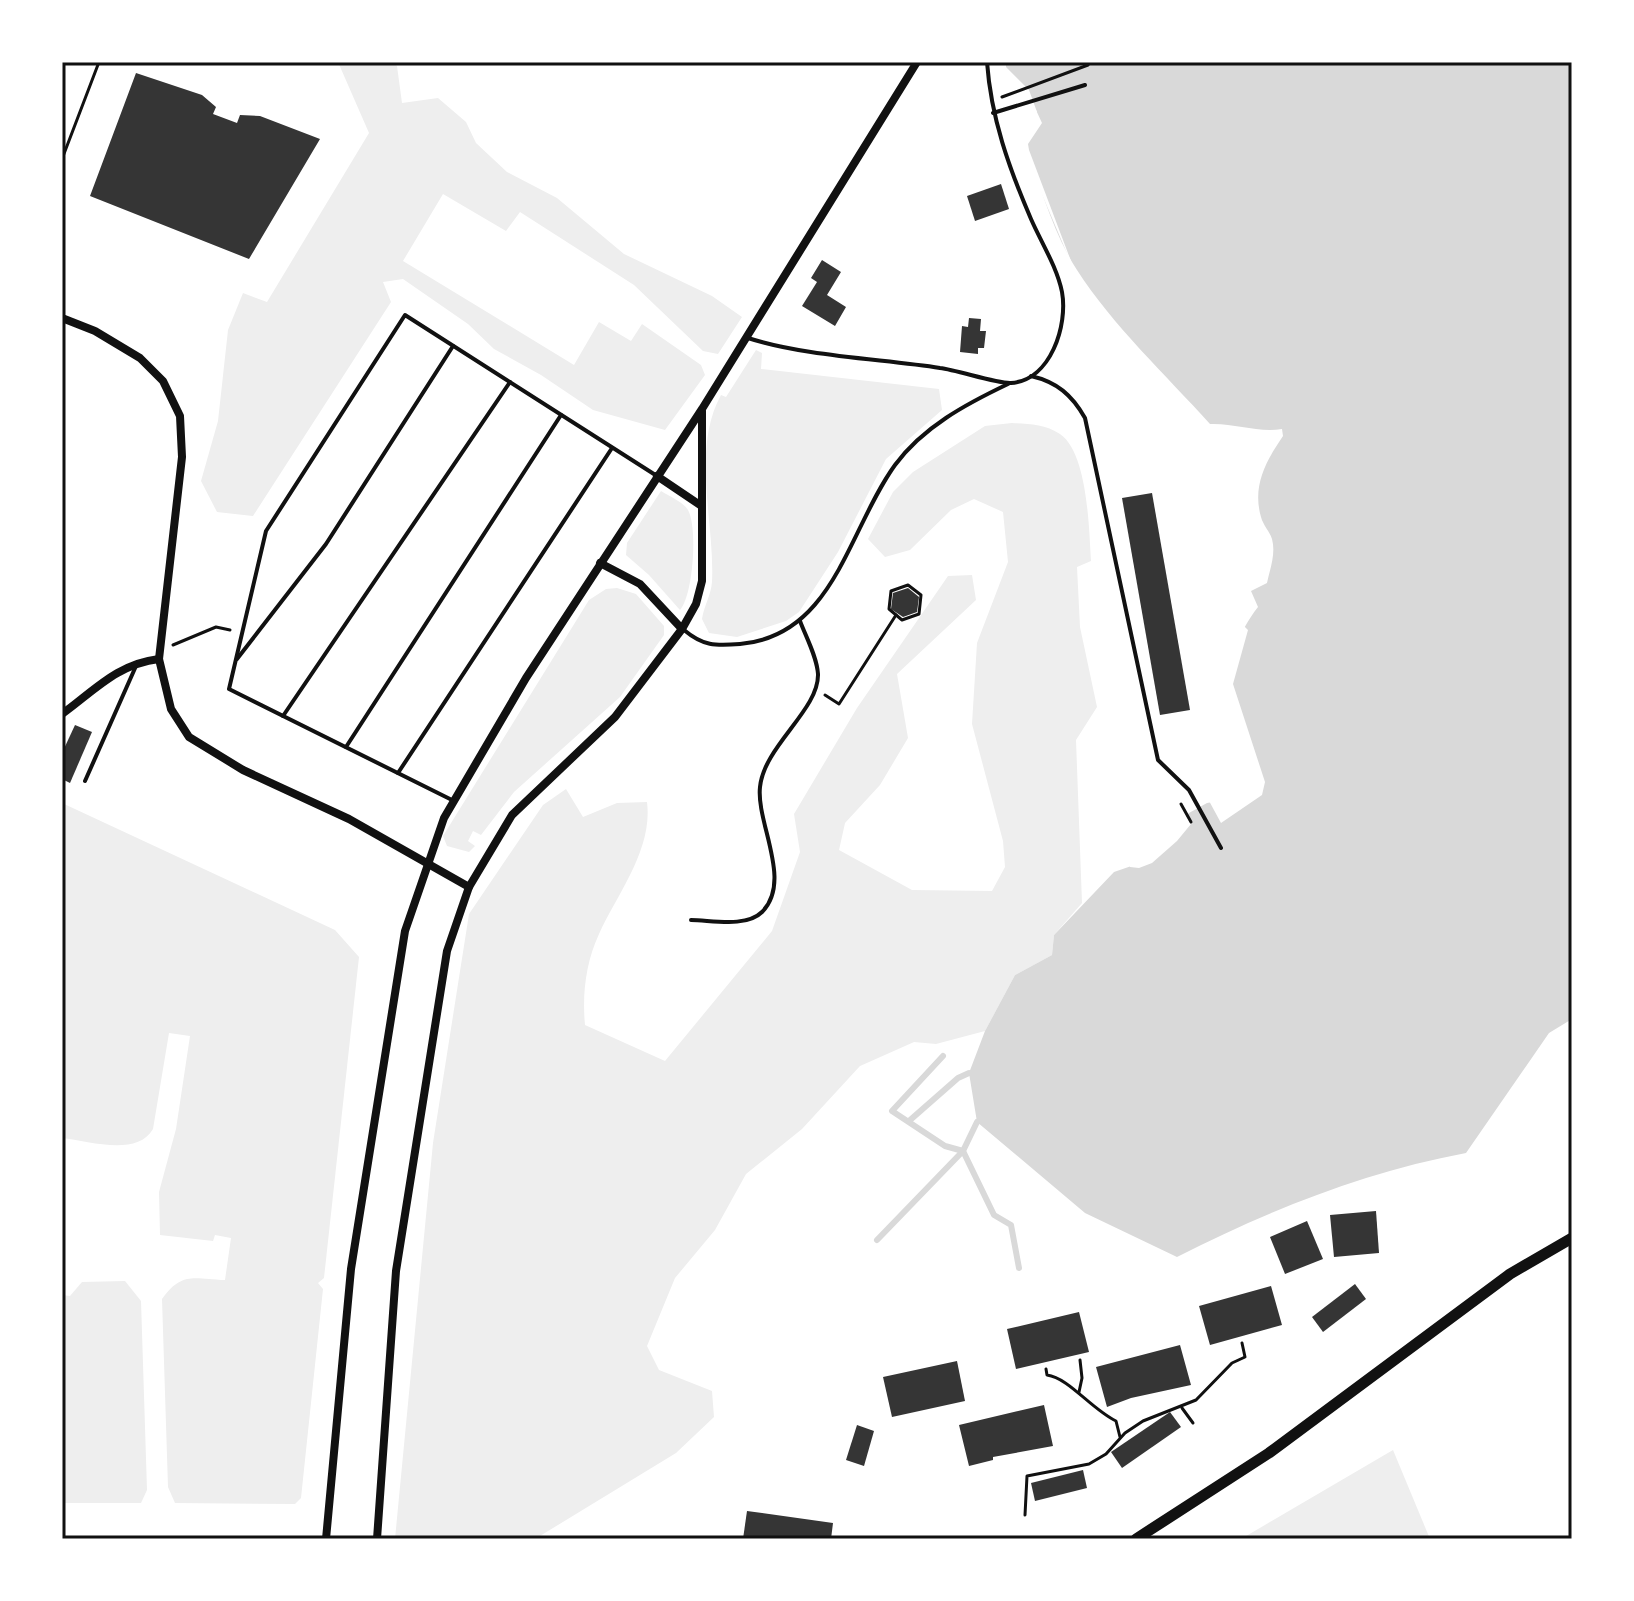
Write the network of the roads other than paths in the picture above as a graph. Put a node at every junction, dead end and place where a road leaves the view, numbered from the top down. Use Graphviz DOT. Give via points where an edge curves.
graph roads {
  1 [pos="917,62"];
  2 [pos="987,62"];
  3 [pos="1085,85"];
  4 [pos="993,113"];
  5 [pos="62,318"];
  6 [pos="746,337"];
  7 [pos="453,346"];
  8 [pos="1031,376"];
  9 [pos="510,382"];
  10 [pos="1010,383"];
  11 [pos="702,409"];
  12 [pos="561,415"];
  13 [pos="612,448"];
  14 [pos="657,476"];
  15 [pos="700,505"];
  16 [pos="600,563"];
  17 [pos="800,621"];
  18 [pos="682,629"];
  19 [pos="159,659"];
  20 [pos="139,661"];
  21 [pos="236,661"];
  22 [pos="62,714"];
  23 [pos="283,716"];
  24 [pos="346,747"];
  25 [pos="398,773"];
  26 [pos="85,781"];
  27 [pos="454,801"];
  28 [pos="1221,848"];
  29 [pos="428,864"];
  30 [pos="469,887"];
  31 [pos="691,920"];
  32 [pos="1572,1238"];
  33 [pos="326,1539"];
  34 [pos="377,1539"];
  35 [pos="1136,1539"];
  1 -- 6 [label="street"];
  2 -- 4 [label="lane"];
  3 -- 4 [label="lane"];
  4 -- 8 [label="lane" via="1062,292 1062,323 1053,351"];
  5 -- 19 [label="street" via="140,358 163,381 180,416 182,457"];
  6 -- 10 [label="lane"];
  6 -- 11 [label="street"];
  7 -- 9 [label="lane"];
  7 -- 21 [label="lane" via="326,544"];
  7 -- 21 [label="lane" via="405,315 266,531"];
  8 -- 10 [label="lane"];
  8 -- 28 [label="lane" via="1066,392 1085,418 1158,760 1189,790"];
  9 -- 12 [label="lane"];
  9 -- 23 [label="lane"];
  10 -- 17 [label="lane" via="955,411 908,450 880,490 827,589"];
  11 -- 14 [label="street"];
  11 -- 15 [label="street"];
  12 -- 13 [label="lane"];
  12 -- 24 [label="lane"];
  13 -- 14 [label="lane"];
  13 -- 25 [label="lane"];
  14 -- 15 [label="street"];
  14 -- 16 [label="street"];
  15 -- 18 [label="street" via="702,581"];
  16 -- 18 [label="street" via="640,584"];
  16 -- 27 [label="street"];
  17 -- 18 [label="lane" via="754,643 717,647 698,642"];
  17 -- 31 [label="lane" via="815,661 815,688 780,740 762,775 759,796 773,865 772,894 760,915 742,921"];
  18 -- 30 [label="street" via="615,717 512,815"];
  19 -- 20 [label="street"];
  19 -- 29 [label="street" via="171,709 198,745"];
  20 -- 22 [label="street" via="96,685"];
  20 -- 26 [label="lane"];
  21 -- 23 [label="lane" via="229,689"];
  23 -- 24 [label="lane"];
  24 -- 25 [label="lane"];
  25 -- 27 [label="lane"];
  27 -- 29 [label="street"];
  29 -- 30 [label="street"];
  29 -- 33 [label="street" via="405,931 351,1269"];
  30 -- 34 [label="street" via="447,951 396,1271"];
  32 -- 35 [label="main road" via="1510,1274 1292,1437"];
}
